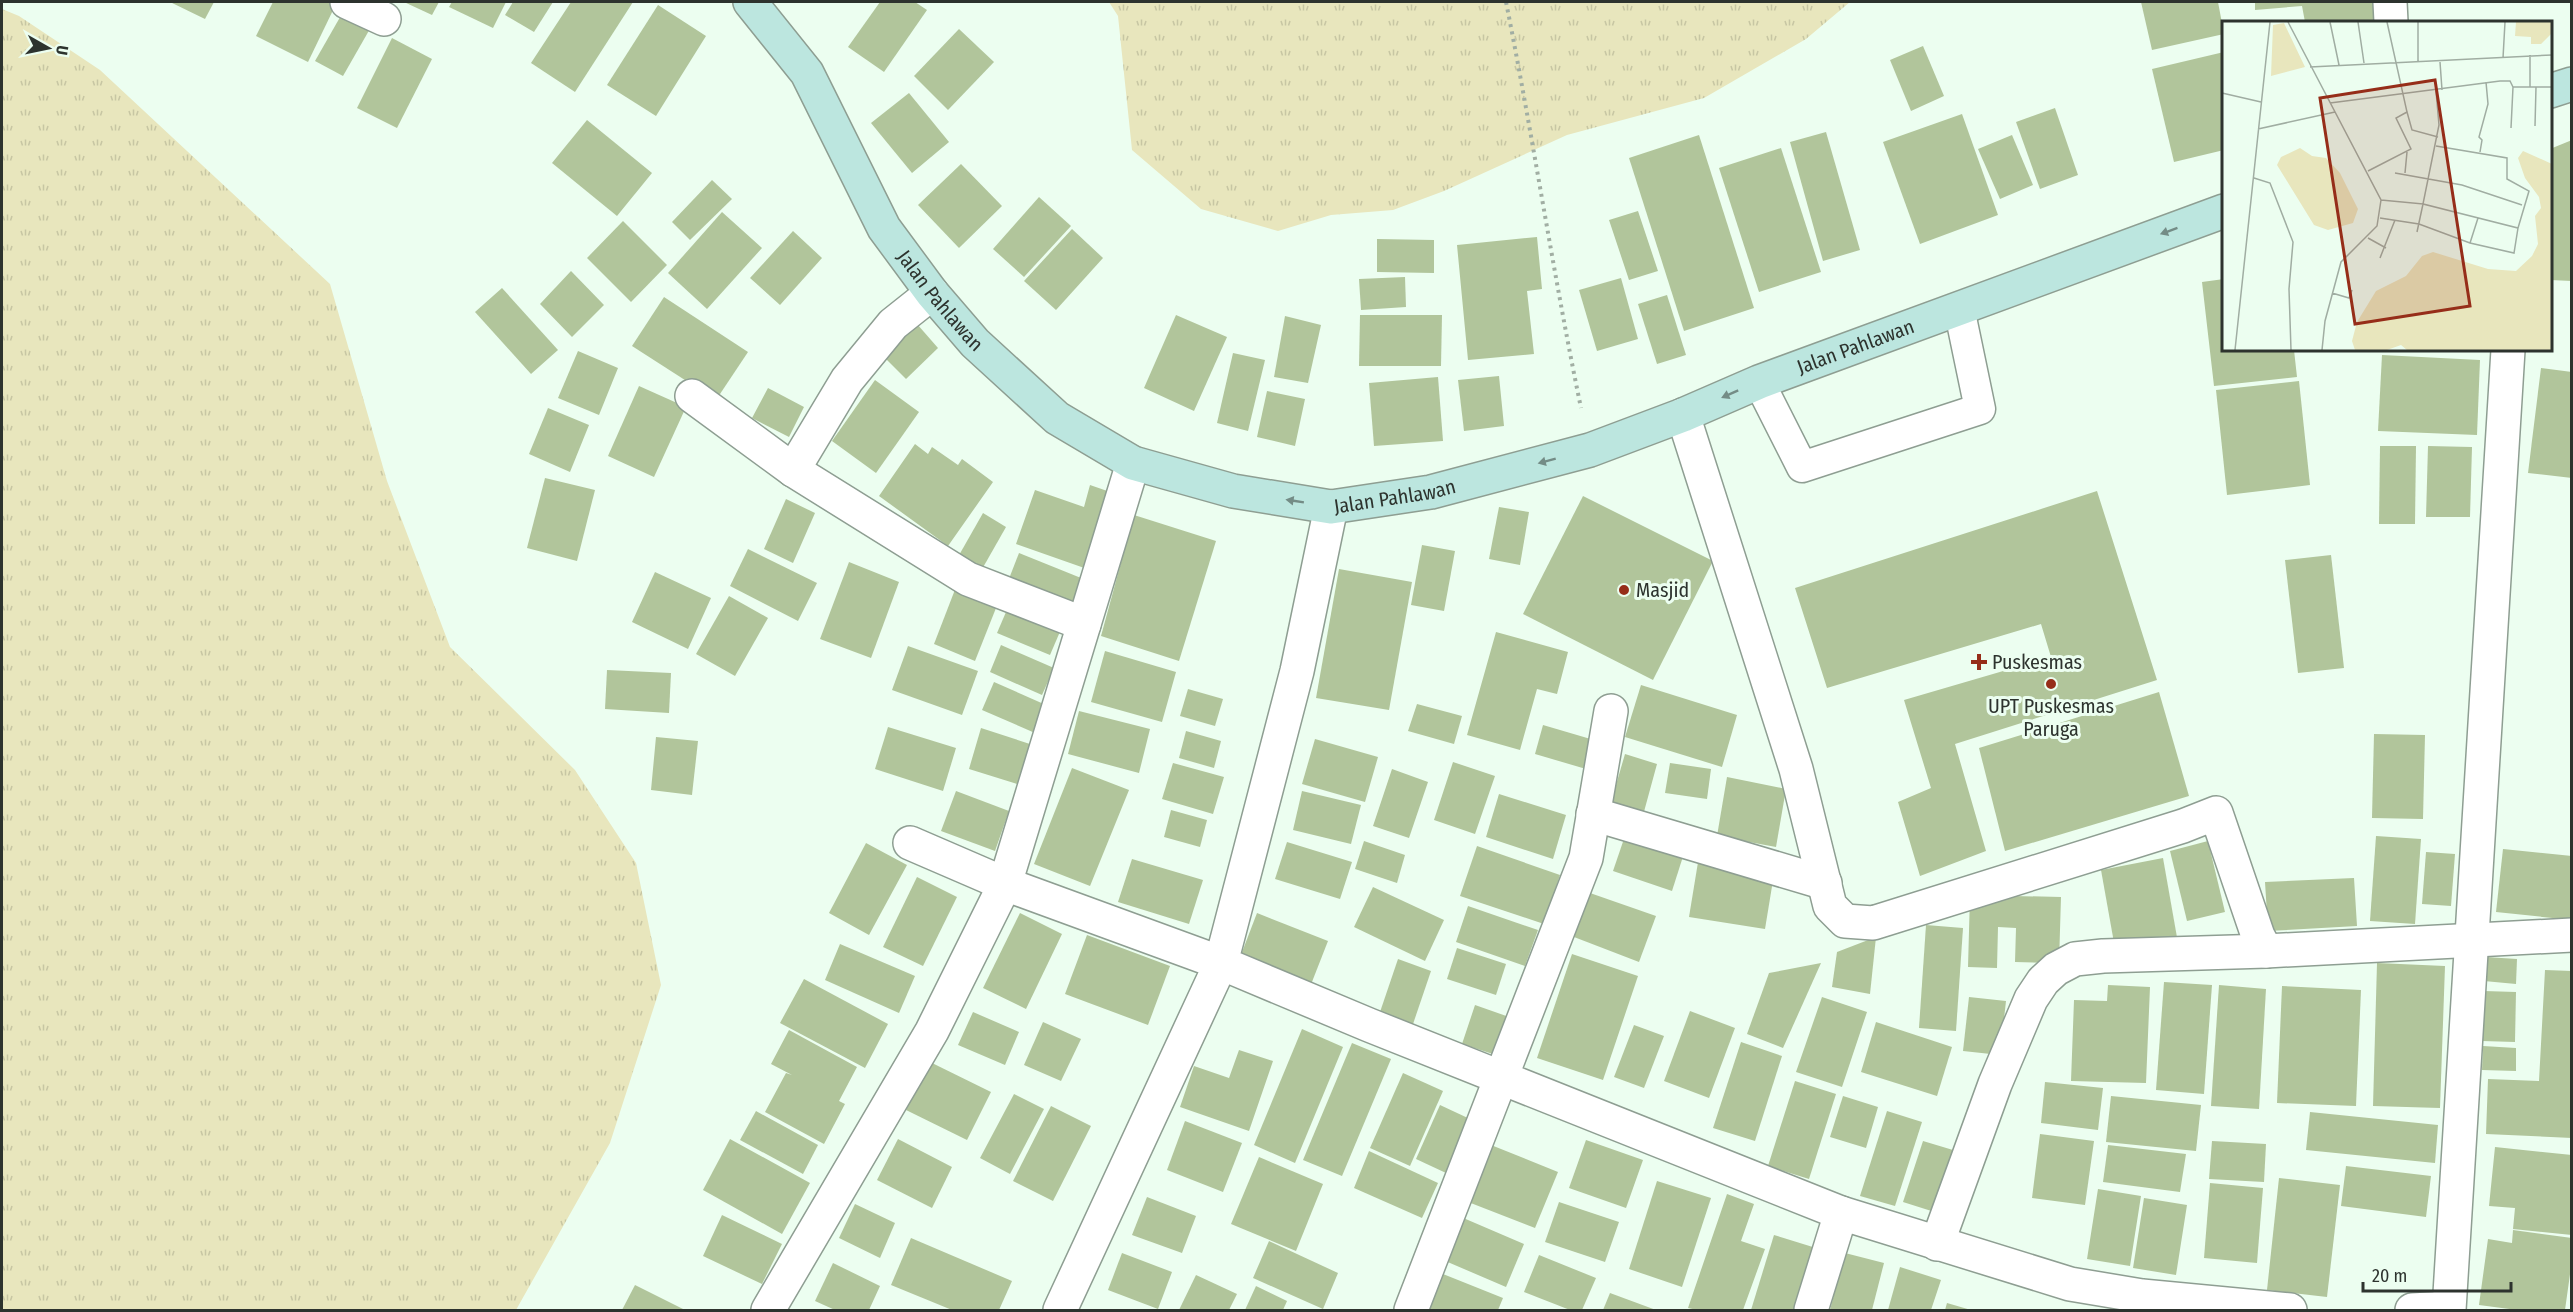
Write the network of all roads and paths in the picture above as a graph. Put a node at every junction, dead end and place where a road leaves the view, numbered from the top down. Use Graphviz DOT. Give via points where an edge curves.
graph roads {
  1 [pos="347,2"];
  2 [pos="750,2"];
  3 [pos="1506,2"];
  4 [pos="2390,2"];
  5 [pos="384,20"];
  6 [pos="2391,21"];
  7 [pos="2571,84"];
  8 [pos="2552,90"];
  9 [pos="2222,211"];
  10 [pos="932,293"];
  11 [pos="1959,308"];
  12 [pos="2508,351"];
  13 [pos="1759,381"];
  14 [pos="692,396"];
  15 [pos="1683,415"];
  16 [pos="1590,450"];
  17 [pos="1133,463"];
  18 [pos="793,470"];
  19 [pos="1331,507"];
  20 [pos="1084,624"];
  21 [pos="1611,711"];
  22 [pos="1593,814"];
  23 [pos="910,843"];
  24 [pos="1825,883"];
  25 [pos="1005,884"];
  26 [pos="2571,935"];
  27 [pos="2472,940"];
  28 [pos="2266,951"];
  29 [pos="1221,963"];
  30 [pos="1502,1078"];
  31 [pos="1841,1213"];
  32 [pos="1938,1244"];
  33 [pos="2448,1309"];
  34 [pos="768,1311"];
  35 [pos="1060,1311"];
  36 [pos="1411,1311"];
  37 [pos="1811,1311"];
  38 [pos="2290,1311"];
  39 [pos="2412,1311"];
  1 -- 5 [label="street"];
  2 -- 10 [label="main road, Jalan Pahlawan" via="807,73 884,228"];
  3 -- 16 [label="path" via="1555,282"];
  4 -- 6 [label="street"];
  7 -- 8 [label="main road"];
  9 -- 11 [label="main road, Jalan Pahlawan, one-way"];
  10 -- 17 [label="main road, Jalan Pahlawan" via="975,343 1057,418"];
  10 -- 18 [label="street" via="893,324 847,380"];
  11 -- 13 [label="main road, Jalan Pahlawan"];
  11 -- 13 [label="lane" via="1980,409 1802,467"];
  12 -- 27 [label="street"];
  13 -- 15 [label="main road, Jalan Pahlawan, one-way"];
  14 -- 18 [label="street"];
  15 -- 16 [label="main road, Jalan Pahlawan"];
  15 -- 24 [label="street" via="1796,770"];
  16 -- 19 [label="main road, Jalan Pahlawan, one-way" via="1431,492"];
  19 -- 17 [label="main road, Jalan Pahlawan, one-way" via="1233,491"];
  17 -- 20 [label="street"];
  18 -- 20 [label="street" via="968,579"];
  19 -- 29 [label="street" via="1297,671"];
  20 -- 25 [label="street"];
  21 -- 22 [label="street"];
  22 -- 24 [label="street"];
  22 -- 30 [label="street" via="1586,858"];
  23 -- 25 [label="street"];
  24 -- 28 [label="street" via="1830,906 1845,921 1874,922 2216,813"];
  25 -- 29 [label="street"];
  25 -- 34 [label="street" via="932,1031"];
  26 -- 27 [label="street"];
  27 -- 28 [label="street"];
  27 -- 33 [label="street"];
  28 -- 32 [label="street" via="2103,956 2075,959 2056,969 2031,999 1995,1084"];
  29 -- 30 [label="street"];
  29 -- 35 [label="street"];
  30 -- 31 [label="street"];
  30 -- 36 [label="street"];
  31 -- 32 [label="street"];
  31 -- 37 [label="street"];
  32 -- 38 [label="street" via="2070,1284 2142,1296"];
  33 -- 39 [label="street"];
}
